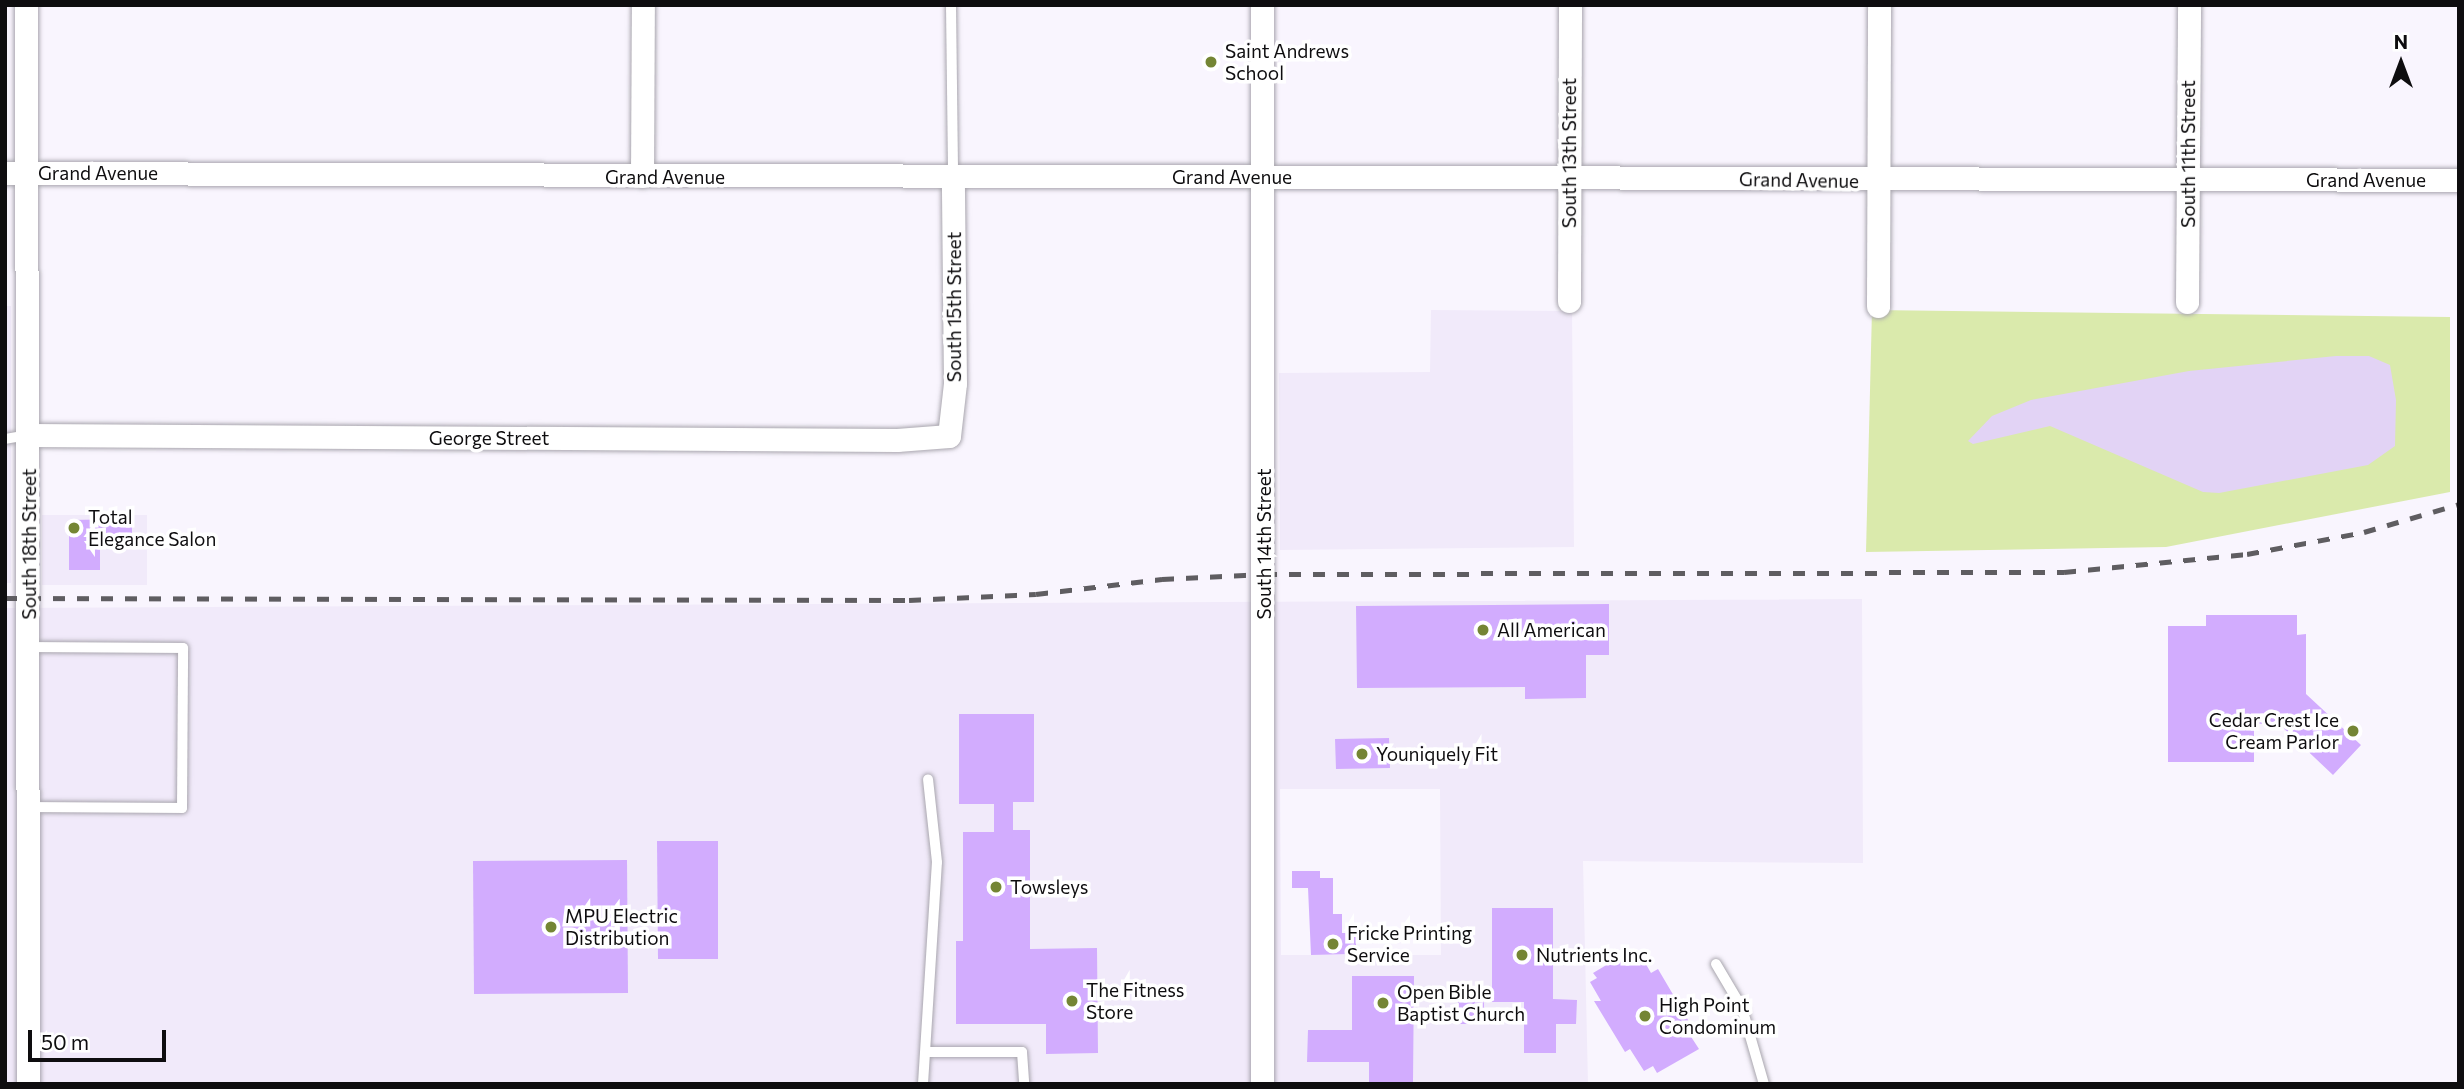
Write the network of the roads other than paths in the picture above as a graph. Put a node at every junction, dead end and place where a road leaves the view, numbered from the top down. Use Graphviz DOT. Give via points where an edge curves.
graph roads {
  1 [pos="26,5"];
  2 [pos="643,5"];
  3 [pos="951,5"];
  4 [pos="1262,5"];
  5 [pos="1570,5"];
  6 [pos="1879,5"];
  7 [pos="2189,5"];
  8 [pos="16,173"];
  9 [pos="642,176"];
  10 [pos="1262,177"];
  11 [pos="953,178"];
  12 [pos="1568,178"];
  13 [pos="2187,179"];
  14 [pos="1879,180"];
  15 [pos="2459,180"];
  16 [pos="1569,301"];
  17 [pos="2187,302"];
  18 [pos="1878,306"];
  19 [pos="28,435"];
  20 [pos="949,436"];
  21 [pos="5,439"];
  22 [pos="29,647"];
  23 [pos="928,779"];
  24 [pos="29,807"];
  25 [pos="1716,964"];
  26 [pos="926,1052"];
  27 [pos="28,1084"];
  28 [pos="923,1084"];
  29 [pos="1024,1084"];
  30 [pos="1262,1084"];
  31 [pos="1764,1084"];
  1 -- 8 [label="street, South 18th Street"];
  2 -- 9 [label="street"];
  3 -- 11 [label="lane"];
  4 -- 10 [label="street, South 14th Street"];
  5 -- 12 [label="street, South 13th Street"];
  6 -- 14 [label="street"];
  7 -- 13 [label="street, South 11th Street"];
  8 -- 9 [label="street, Grand Avenue"];
  8 -- 19 [label="street, South 18th Street"];
  9 -- 11 [label="street, Grand Avenue"];
  10 -- 11 [label="street, Grand Avenue"];
  10 -- 12 [label="street, Grand Avenue"];
  10 -- 30 [label="street, South 14th Street"];
  11 -- 20 [label="street, South 15th Street" via="955,383"];
  12 -- 14 [label="street, Grand Avenue"];
  12 -- 16 [label="street, South 13th Street"];
  13 -- 14 [label="street, Grand Avenue"];
  13 -- 15 [label="street, Grand Avenue"];
  13 -- 17 [label="street, South 11th Street"];
  14 -- 18 [label="street"];
  19 -- 20 [label="street, George Street" via="884,440"];
  19 -- 21 [label="lane"];
  19 -- 22 [label="street, South 18th Street"];
  22 -- 24 [label="street, South 18th Street"];
  22 -- 24 [label="lane" via="183,648 183,808"];
  23 -- 26 [label="lane" via="937,862"];
  24 -- 27 [label="street, South 18th Street"];
  25 -- 31 [label="lane" via="1742,1008"];
  26 -- 28 [label="lane"];
  26 -- 29 [label="lane" via="1022,1052"];
}
